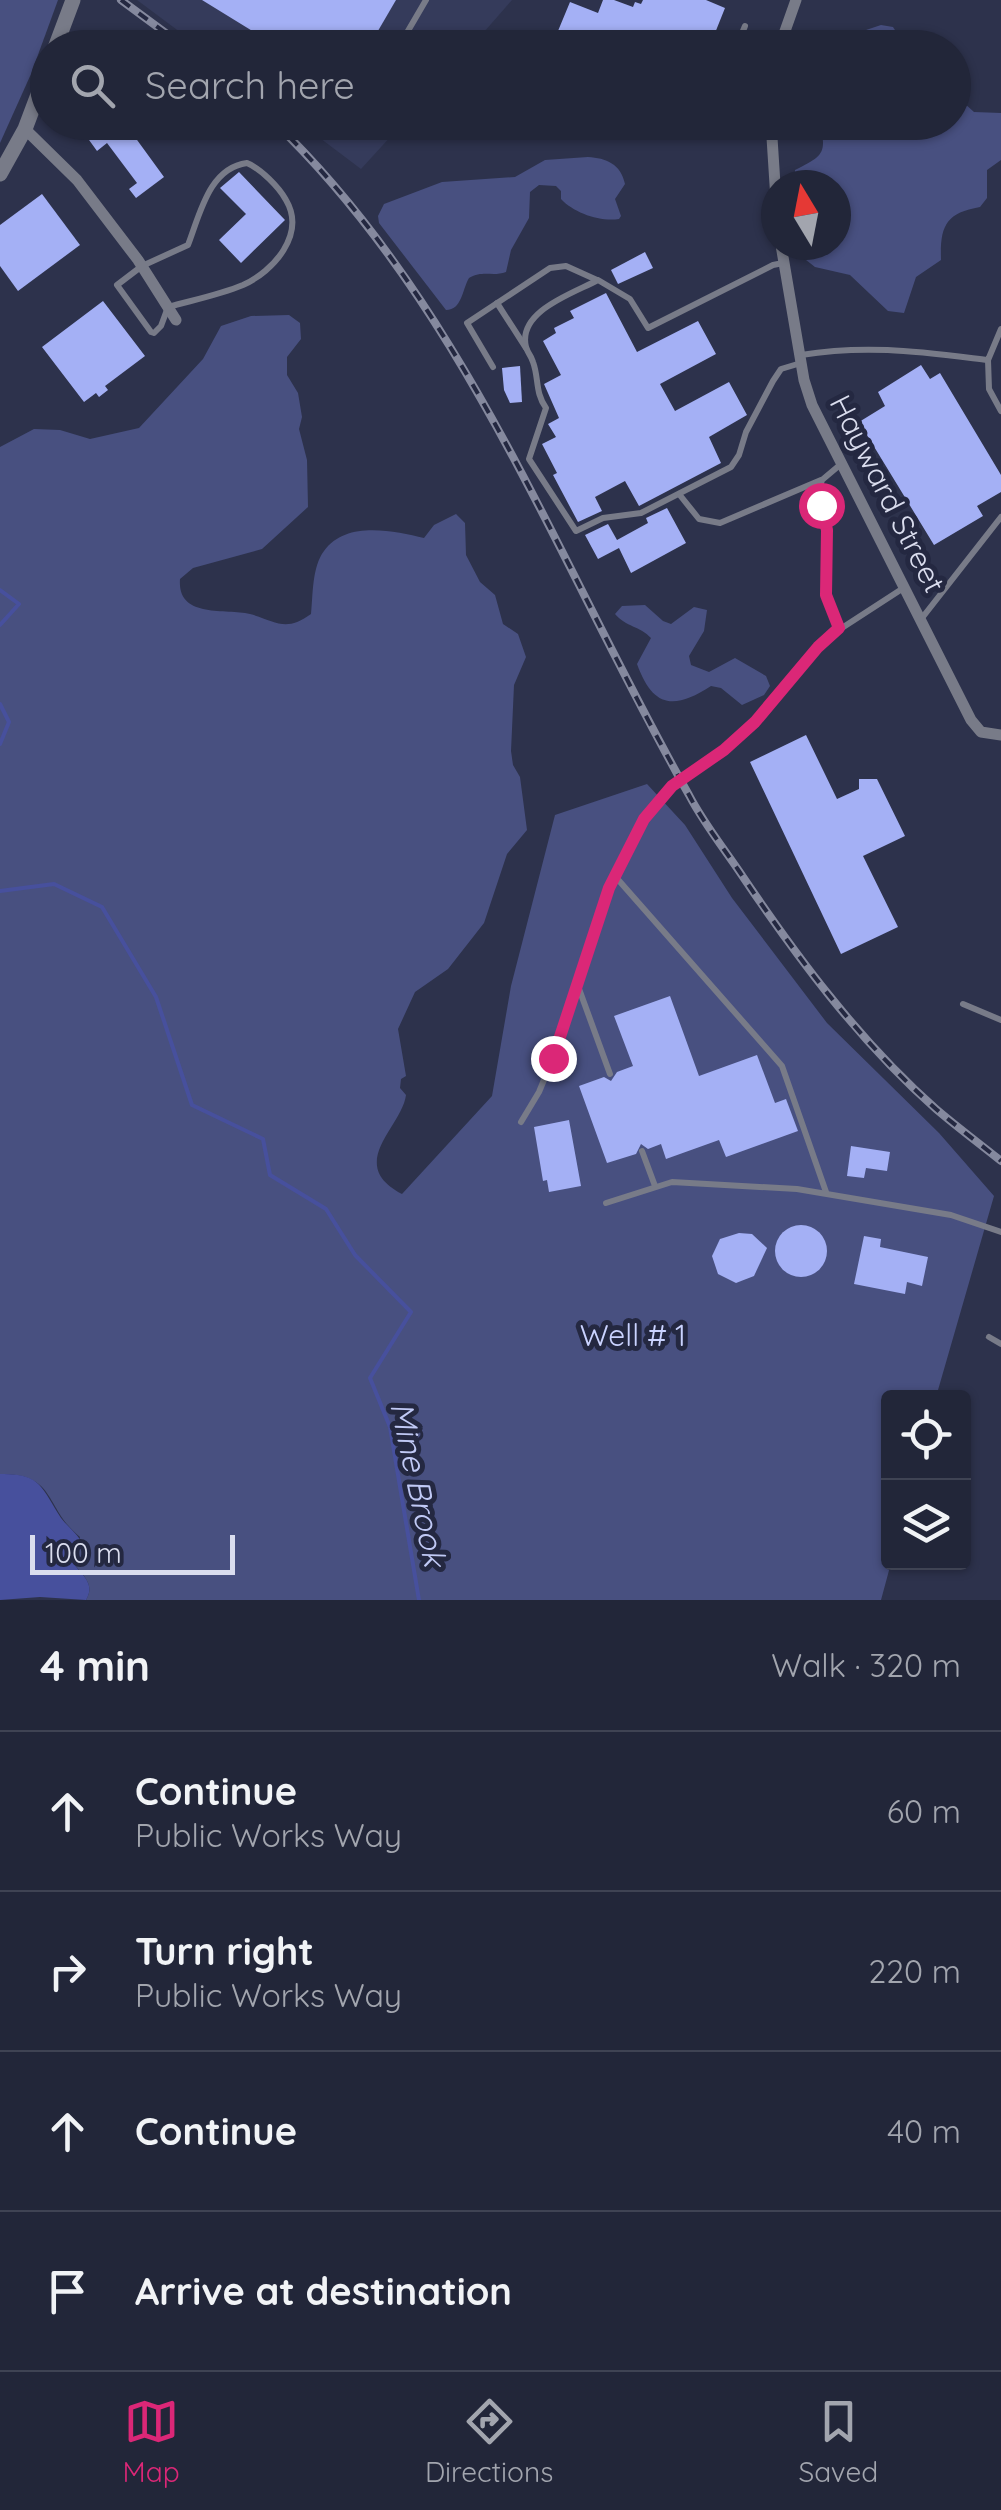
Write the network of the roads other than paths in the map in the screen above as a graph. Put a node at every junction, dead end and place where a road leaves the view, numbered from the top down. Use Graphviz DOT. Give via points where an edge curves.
graph roads {
  1 [pos="72,0"];
  2 [pos="426,0"];
  3 [pos="796,0"];
  4 [pos="744,26"];
  5 [pos="61,30"];
  6 [pos="408,30"];
  7 [pos="743,30"];
  8 [pos="784,30"];
  9 [pos="30,116"];
  10 [pos="25,129"];
  11 [pos="30,134"];
  12 [pos="36,140"];
  13 [pos="772,140"];
  14 [pos="774,170"];
  15 [pos="0,174"];
  16 [pos="784,262"];
  17 [pos="142,266"];
  18 [pos="598,280"];
  19 [pos="497,303"];
  20 [pos="168,308"];
  21 [pos="176,320"];
  22 [pos="1001,329"];
  23 [pos="527,349"];
  24 [pos="800,359"];
  25 [pos="988,360"];
  26 [pos="493,367"];
  27 [pos="1001,411"];
  28 [pos="842,464"];
  29 [pos="822,480"];
  30 [pos="679,494"];
  31 [pos="1001,517"];
  32 [pos="906,586"];
  33 [pos="922,618"];
  34 [pos="839,628"];
  35 [pos="1001,735"];
  36 [pos="614,875"];
  37 [pos="578,986"];
  38 [pos="963,1004"];
  39 [pos="1001,1020"];
  40 [pos="610,1074"];
  41 [pos="521,1122"];
  42 [pos="642,1152"];
  43 [pos="655,1186"];
  44 [pos="826,1192"];
  45 [pos="606,1203"];
  46 [pos="1001,1232"];
  47 [pos="989,1337"];
  48 [pos="1001,1344"];
  1 -- 5 [label="street"];
  2 -- 6 [label="lane"];
  3 -- 8 [label="street"];
  4 -- 7 [label="lane"];
  9 -- 10 [label="street"];
  10 -- 11 [label="street"];
  10 -- 15 [label="street"];
  12 -- 17 [label="street" via="78,180"];
  13 -- 14 [label="street"];
  16 -- 18 [label="lane" via="648,328 630,299"];
  16 -- 24 [label="street, Hayward Street"];
  17 -- 20 [label="street"];
  17 -- 20 [label="lane" via="117,285 154,333"];
  17 -- 20 [label="lane" via="188,245 211,188 228,167 254,166 284,195 294,232 276,261 247,284"];
  18 -- 19 [label="lane" via="558,266"];
  18 -- 23 [label="lane" via="538,314"];
  19 -- 23 [label="lane"];
  19 -- 26 [label="lane" via="466,323"];
  20 -- 21 [label="street"];
  22 -- 25 [label="lane"];
  23 -- 30 [label="lane" via="546,408 529,459 573,529 641,513"];
  24 -- 25 [label="lane" via="852,348"];
  24 -- 28 [label="street, Hayward Street" via="815,412"];
  24 -- 30 [label="lane" via="772,380 735,463"];
  25 -- 27 [label="lane" via="988,389"];
  28 -- 29 [label="lane"];
  28 -- 32 [label="street, Hayward Street"];
  29 -- 30 [label="lane" via="720,523 694,515"];
  29 -- 34 [label="lane" via="826,595"];
  31 -- 33 [label="lane"];
  32 -- 33 [label="street, Hayward Street"];
  32 -- 34 [label="lane"];
  33 -- 35 [label="street, Hayward Street" via="976,728"];
  34 -- 36 [label="lane" via="755,722 666,792"];
  36 -- 37 [label="lane"];
  36 -- 44 [label="lane" via="782,1066"];
  37 -- 40 [label="lane"];
  37 -- 41 [label="lane"];
  38 -- 39 [label="lane"];
  42 -- 43 [label="lane"];
  43 -- 44 [label="lane"];
  43 -- 45 [label="lane"];
  44 -- 46 [label="lane" via="950,1215"];
  47 -- 48 [label="lane"];
}
